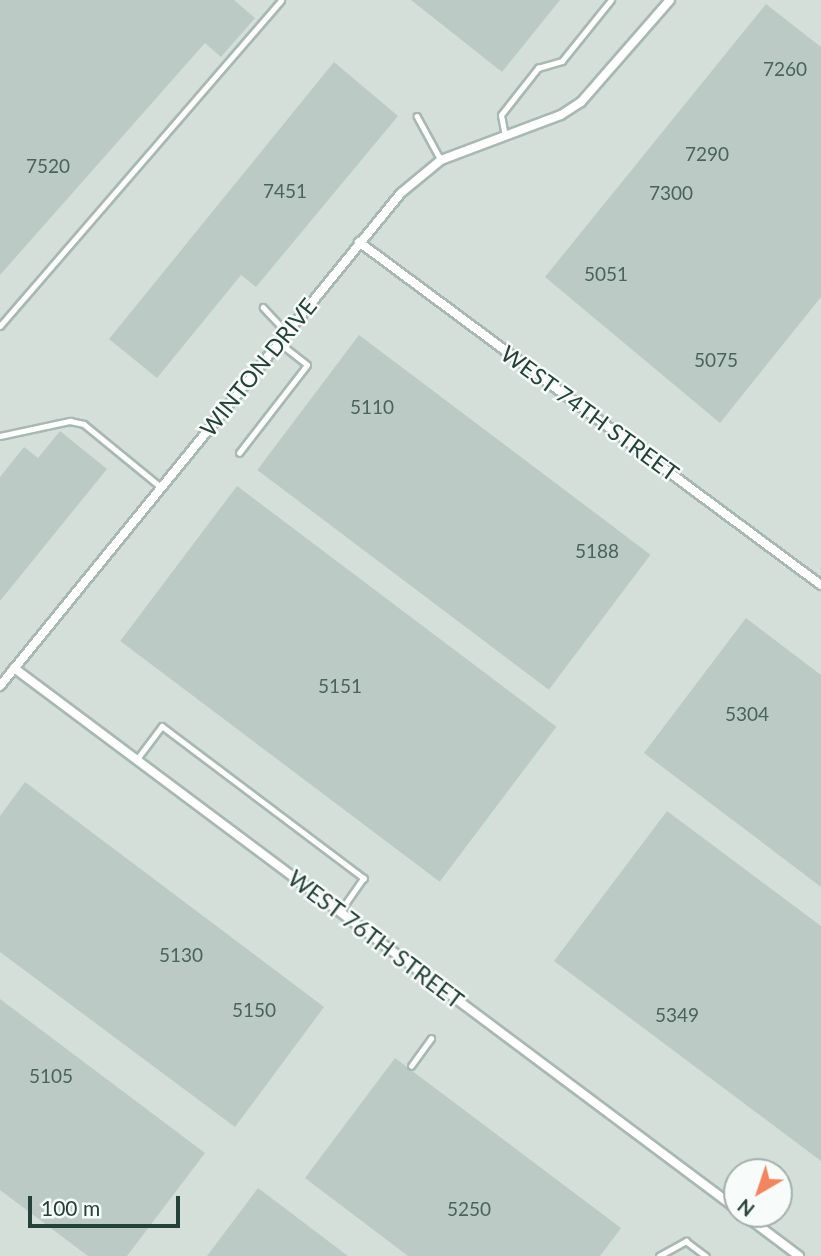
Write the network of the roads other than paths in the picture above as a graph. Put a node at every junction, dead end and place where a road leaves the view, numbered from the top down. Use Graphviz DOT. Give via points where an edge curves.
graph roads {
  1 [pos="281,0"];
  2 [pos="611,0"];
  3 [pos="670,0"];
  4 [pos="417,116"];
  5 [pos="505,136"];
  6 [pos="442,160"];
  7 [pos="359,242"];
  8 [pos="263,307"];
  9 [pos="0,326"];
  10 [pos="286,332"];
  11 [pos="278,342"];
  12 [pos="0,436"];
  13 [pos="239,453"];
  14 [pos="161,487"];
  15 [pos="821,585"];
  16 [pos="14,668"];
  17 [pos="0,686"];
  18 [pos="137,759"];
  19 [pos="340,912"];
  20 [pos="431,1038"];
  21 [pos="411,1066"];
  22 [pos="723,1199"];
  23 [pos="762,1228"];
  24 [pos="659,1256"];
  25 [pos="706,1256"];
  26 [pos="799,1256"];
  1 -- 9 [label="lane"];
  2 -- 5 [label="lane" via="562,61 538,68 501,115"];
  3 -- 5 [label="street, WINTON DRIVE" via="603,80 566,112"];
  4 -- 6 [label="lane"];
  5 -- 6 [label="street, WINTON DRIVE"];
  6 -- 7 [label="street, WINTON DRIVE" via="401,193"];
  7 -- 10 [label="street, WINTON DRIVE"];
  7 -- 15 [label="street, WEST 74TH STREET"];
  8 -- 10 [label="lane"];
  10 -- 11 [label="street, WINTON DRIVE"];
  11 -- 13 [label="lane" via="307,365"];
  11 -- 14 [label="street, WINTON DRIVE"];
  12 -- 14 [label="lane" via="70,421 84,424"];
  14 -- 16 [label="street, WINTON DRIVE"];
  16 -- 17 [label="street, WINTON DRIVE"];
  16 -- 18 [label="street, WEST 76TH STREET"];
  18 -- 19 [label="street, WEST 76TH STREET"];
  18 -- 19 [label="lane" via="162,726 364,878"];
  19 -- 22 [label="street, WEST 76TH STREET"];
  20 -- 21 [label="lane"];
  23 -- 26 [label="street"];
  24 -- 25 [label="lane" via="686,1241"];
}
